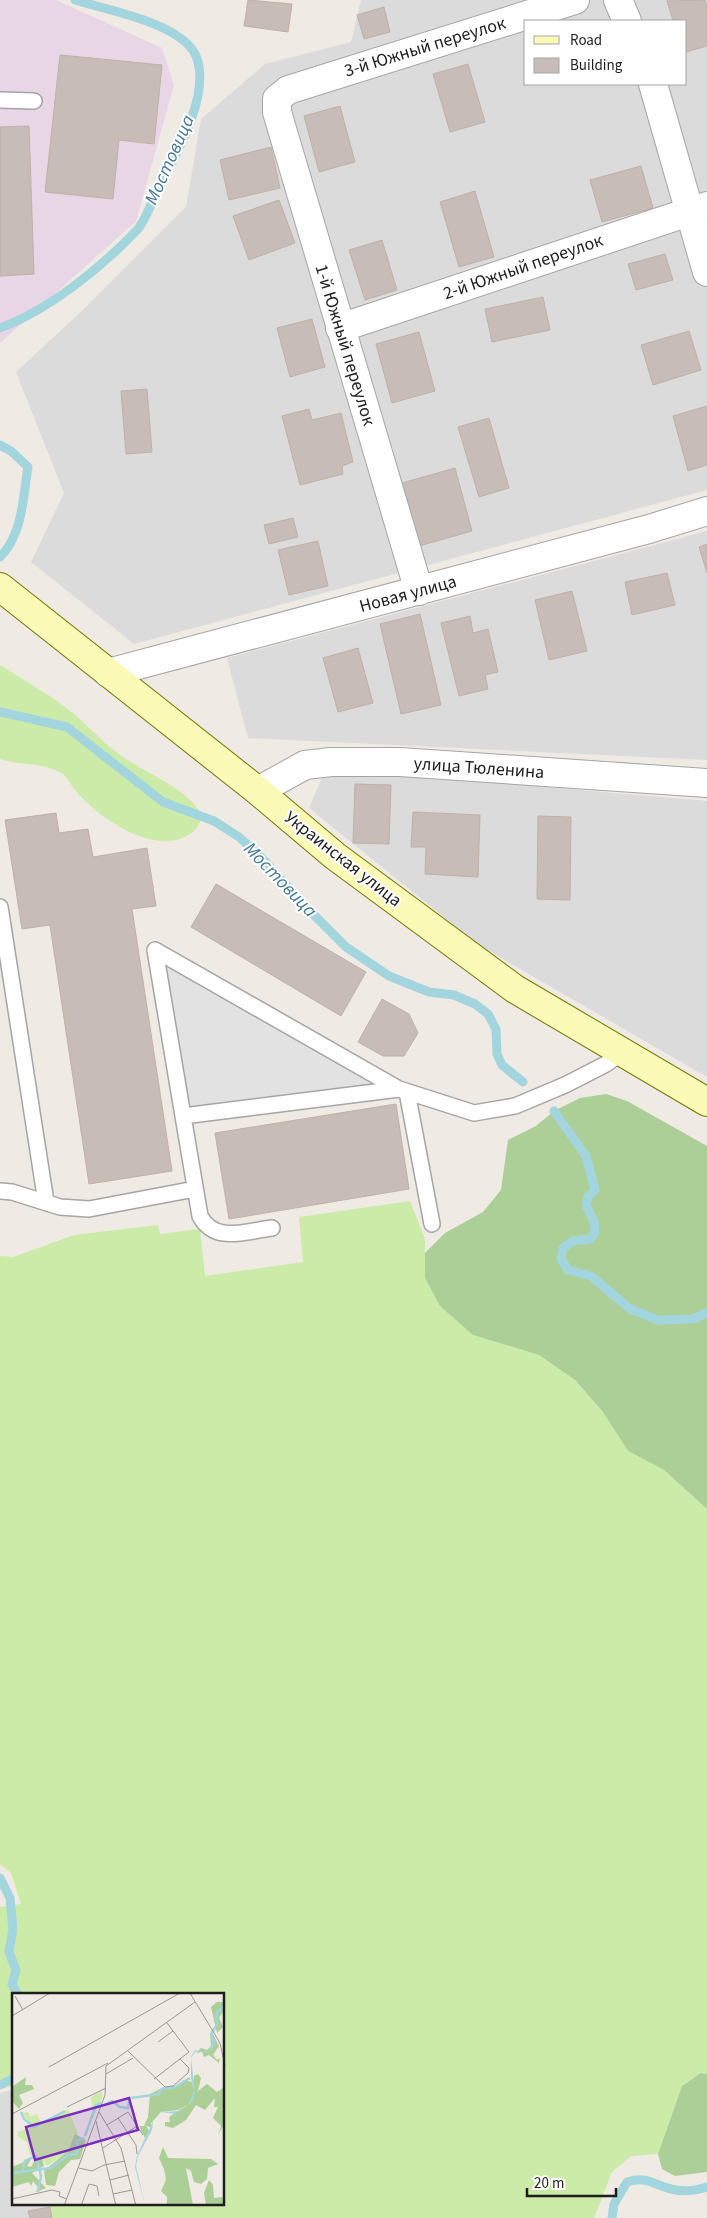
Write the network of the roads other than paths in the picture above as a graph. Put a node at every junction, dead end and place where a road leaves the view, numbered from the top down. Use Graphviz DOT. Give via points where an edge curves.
graph roads {
  1 [pos="575,0"];
  2 [pos="618,0"];
  3 [pos="627,20"];
  4 [pos="653,85"];
  5 [pos="277,99"];
  6 [pos="0,100"];
  7 [pos="34,101"];
  8 [pos="698,208"];
  9 [pos="707,272"];
  10 [pos="340,328"];
  11 [pos="707,510"];
  12 [pos="0,587"];
  13 [pos="419,591"];
  14 [pos="108,673"];
  15 [pos="707,783"];
  16 [pos="258,791"];
  17 [pos="0,907"];
  18 [pos="623,1052"];
  19 [pos="403,1090"];
  20 [pos="707,1102"];
  21 [pos="183,1116"];
  22 [pos="196,1189"];
  23 [pos="0,1191"];
  24 [pos="46,1202"];
  25 [pos="432,1224"];
  26 [pos="272,1228"];
  1 -- 5 [label="street, 3-й Южный переулок" via="288,90"];
  2 -- 3 [label="street"];
  4 -- 8 [label="street"];
  5 -- 10 [label="street, 1-й Южный переулок" via="276,112"];
  6 -- 7 [label="lane"];
  8 -- 9 [label="street"];
  8 -- 10 [label="street, 2-й Южный переулок"];
  10 -- 13 [label="street, 1-й Южный переулок"];
  11 -- 13 [label="street, Новая улица" via="649,529"];
  12 -- 14 [label="main road, Украинская улица"];
  13 -- 14 [label="street, Новая улица"];
  14 -- 16 [label="main road, Украинская улица"];
  15 -- 16 [label="street, улица Тюленина" via="400,762 331,762 305,765"];
  16 -- 18 [label="main road, Украинская улица" via="335,856 515,989"];
  17 -- 24 [label="lane"];
  18 -- 19 [label="lane" via="565,1085 516,1106 474,1113"];
  18 -- 20 [label="main road, Украинская улица"];
  19 -- 21 [label="lane"];
  19 -- 21 [label="lane" via="155,950"];
  19 -- 25 [label="lane"];
  21 -- 22 [label="lane"];
  22 -- 24 [label="lane" via="89,1209 60,1207"];
  22 -- 26 [label="lane" via="200,1216 206,1227 220,1234"];
  23 -- 24 [label="lane"];
}
